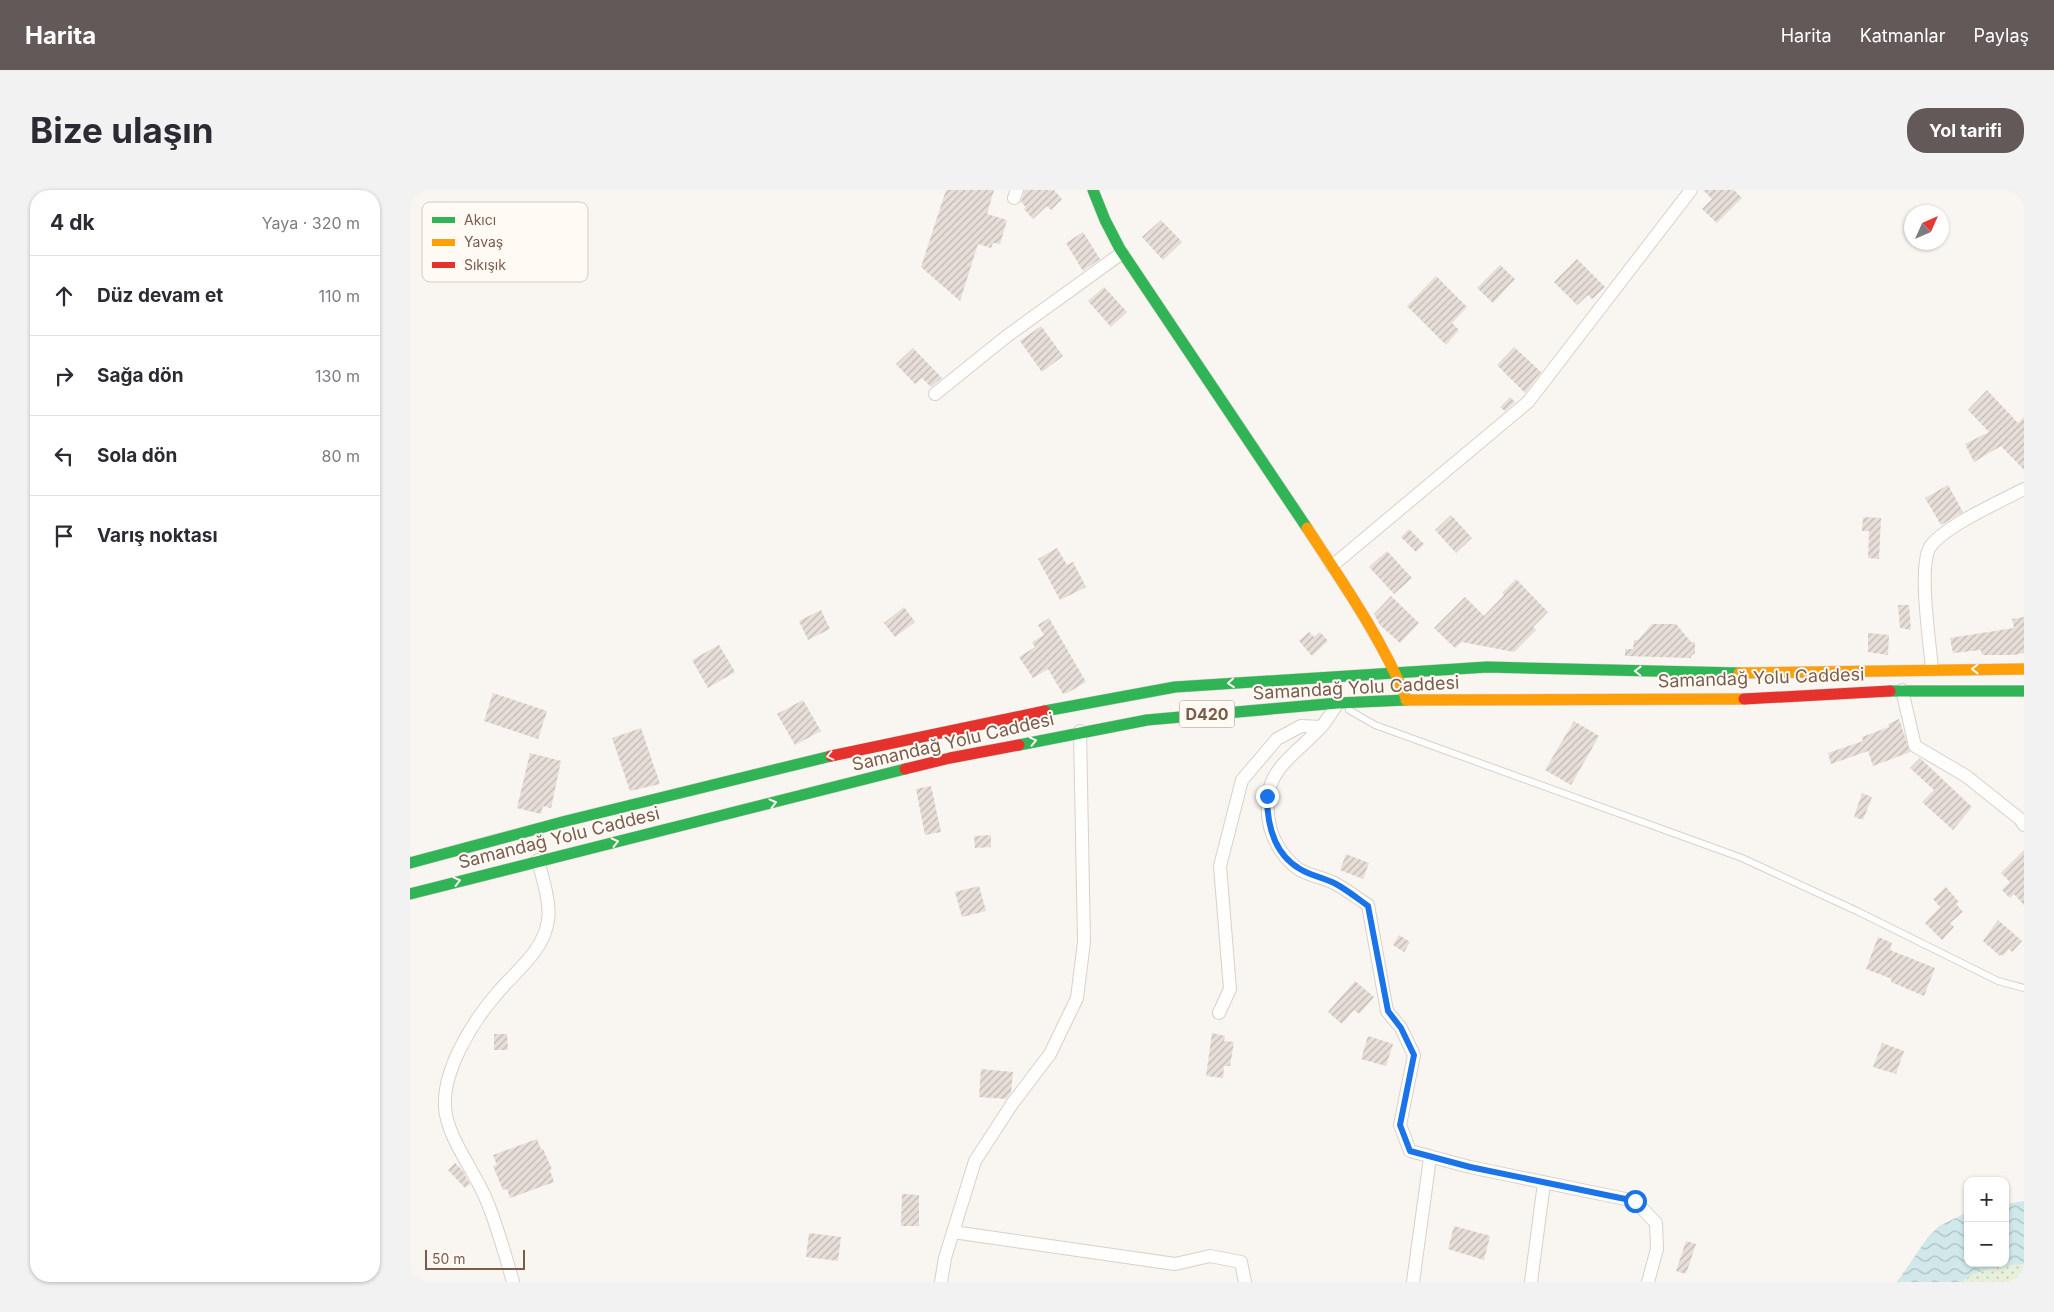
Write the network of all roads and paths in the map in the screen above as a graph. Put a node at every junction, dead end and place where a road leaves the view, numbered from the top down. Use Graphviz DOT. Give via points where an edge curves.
graph roads {
  1 [pos="1093,190"];
  2 [pos="1690,190"];
  3 [pos="1122,253"];
  4 [pos="935,394"];
  5 [pos="2024,488"];
  6 [pos="1332,566"];
  7 [pos="1932,669"];
  8 [pos="2024,669"];
  9 [pos="1395,671"];
  10 [pos="1902,690"];
  11 [pos="2024,691"];
  12 [pos="1406,700"];
  13 [pos="1338,703"];
  14 [pos="1321,727"];
  15 [pos="1080,731"];
  16 [pos="2024,825"];
  17 [pos="538,860"];
  18 [pos="410,863"];
  19 [pos="410,894"];
  20 [pos="2024,988"];
  21 [pos="1219,1013"];
  22 [pos="1430,1158"];
  23 [pos="1544,1183"];
  24 [pos="953,1232"];
  25 [pos="513,1282"];
  26 [pos="941,1282"];
  27 [pos="1245,1282"];
  28 [pos="1413,1282"];
  29 [pos="1531,1282"];
  30 [pos="1648,1282"];
  1 -- 3 [label="main road"];
  2 -- 6 [label="street" via="1528,402"];
  3 -- 4 [label="street" via="1007,336"];
  3 -- 6 [label="main road"];
  5 -- 7 [label="street" via="1952,528 1930,548 1924,575"];
  6 -- 9 [label="main road"];
  8 -- 7 [label="main road, Samandağ Yolu Caddesi / D420, one-way"];
  7 -- 9 [label="main road, Samandağ Yolu Caddesi / D420, one-way" via="1745,673 1487,667"];
  9 -- 12 [label="main road"];
  9 -- 18 [label="main road, Samandağ Yolu Caddesi / D420, one-way" via="1175,687 1013,717 826,757"];
  10 -- 11 [label="main road, Samandağ Yolu Caddesi / D420"];
  10 -- 12 [label="main road, Samandağ Yolu Caddesi / D420" via="1741,699"];
  10 -- 16 [label="street" via="1915,746 1966,776"];
  12 -- 13 [label="main road, Samandağ Yolu Caddesi / D420"];
  13 -- 14 [label="street"];
  13 -- 15 [label="main road, Samandağ Yolu Caddesi / D420" via="1146,720"];
  13 -- 20 [label="lane" via="1374,725 1742,858 1998,981"];
  14 -- 21 [label="street" via="1301,726 1277,739 1242,780 1220,866 1230,989"];
  14 -- 22 [label="street" via="1287,758 1273,777 1267,796 1272,836 1283,854 1300,870 1336,884 1368,906 1388,1011 1401,1028 1414,1055 1400,1125 1410,1151"];
  17 -- 15 [label="main road, Samandağ Yolu Caddesi / D420, one-way" via="950,758"];
  15 -- 24 [label="street" via="1084,942 1077,998 1050,1054 975,1161"];
  19 -- 17 [label="main road, Samandağ Yolu Caddesi / D420, one-way"];
  17 -- 25 [label="street" via="548,919 543,940 494,997 464,1041 451,1069 445,1105 450,1133 486,1199"];
  22 -- 23 [label="street"];
  22 -- 28 [label="street"];
  23 -- 29 [label="street"];
  23 -- 30 [label="street" via="1635,1201 1656,1223 1657,1249"];
  24 -- 26 [label="street"];
  24 -- 27 [label="street" via="1176,1264 1210,1256 1240,1262"];
}
